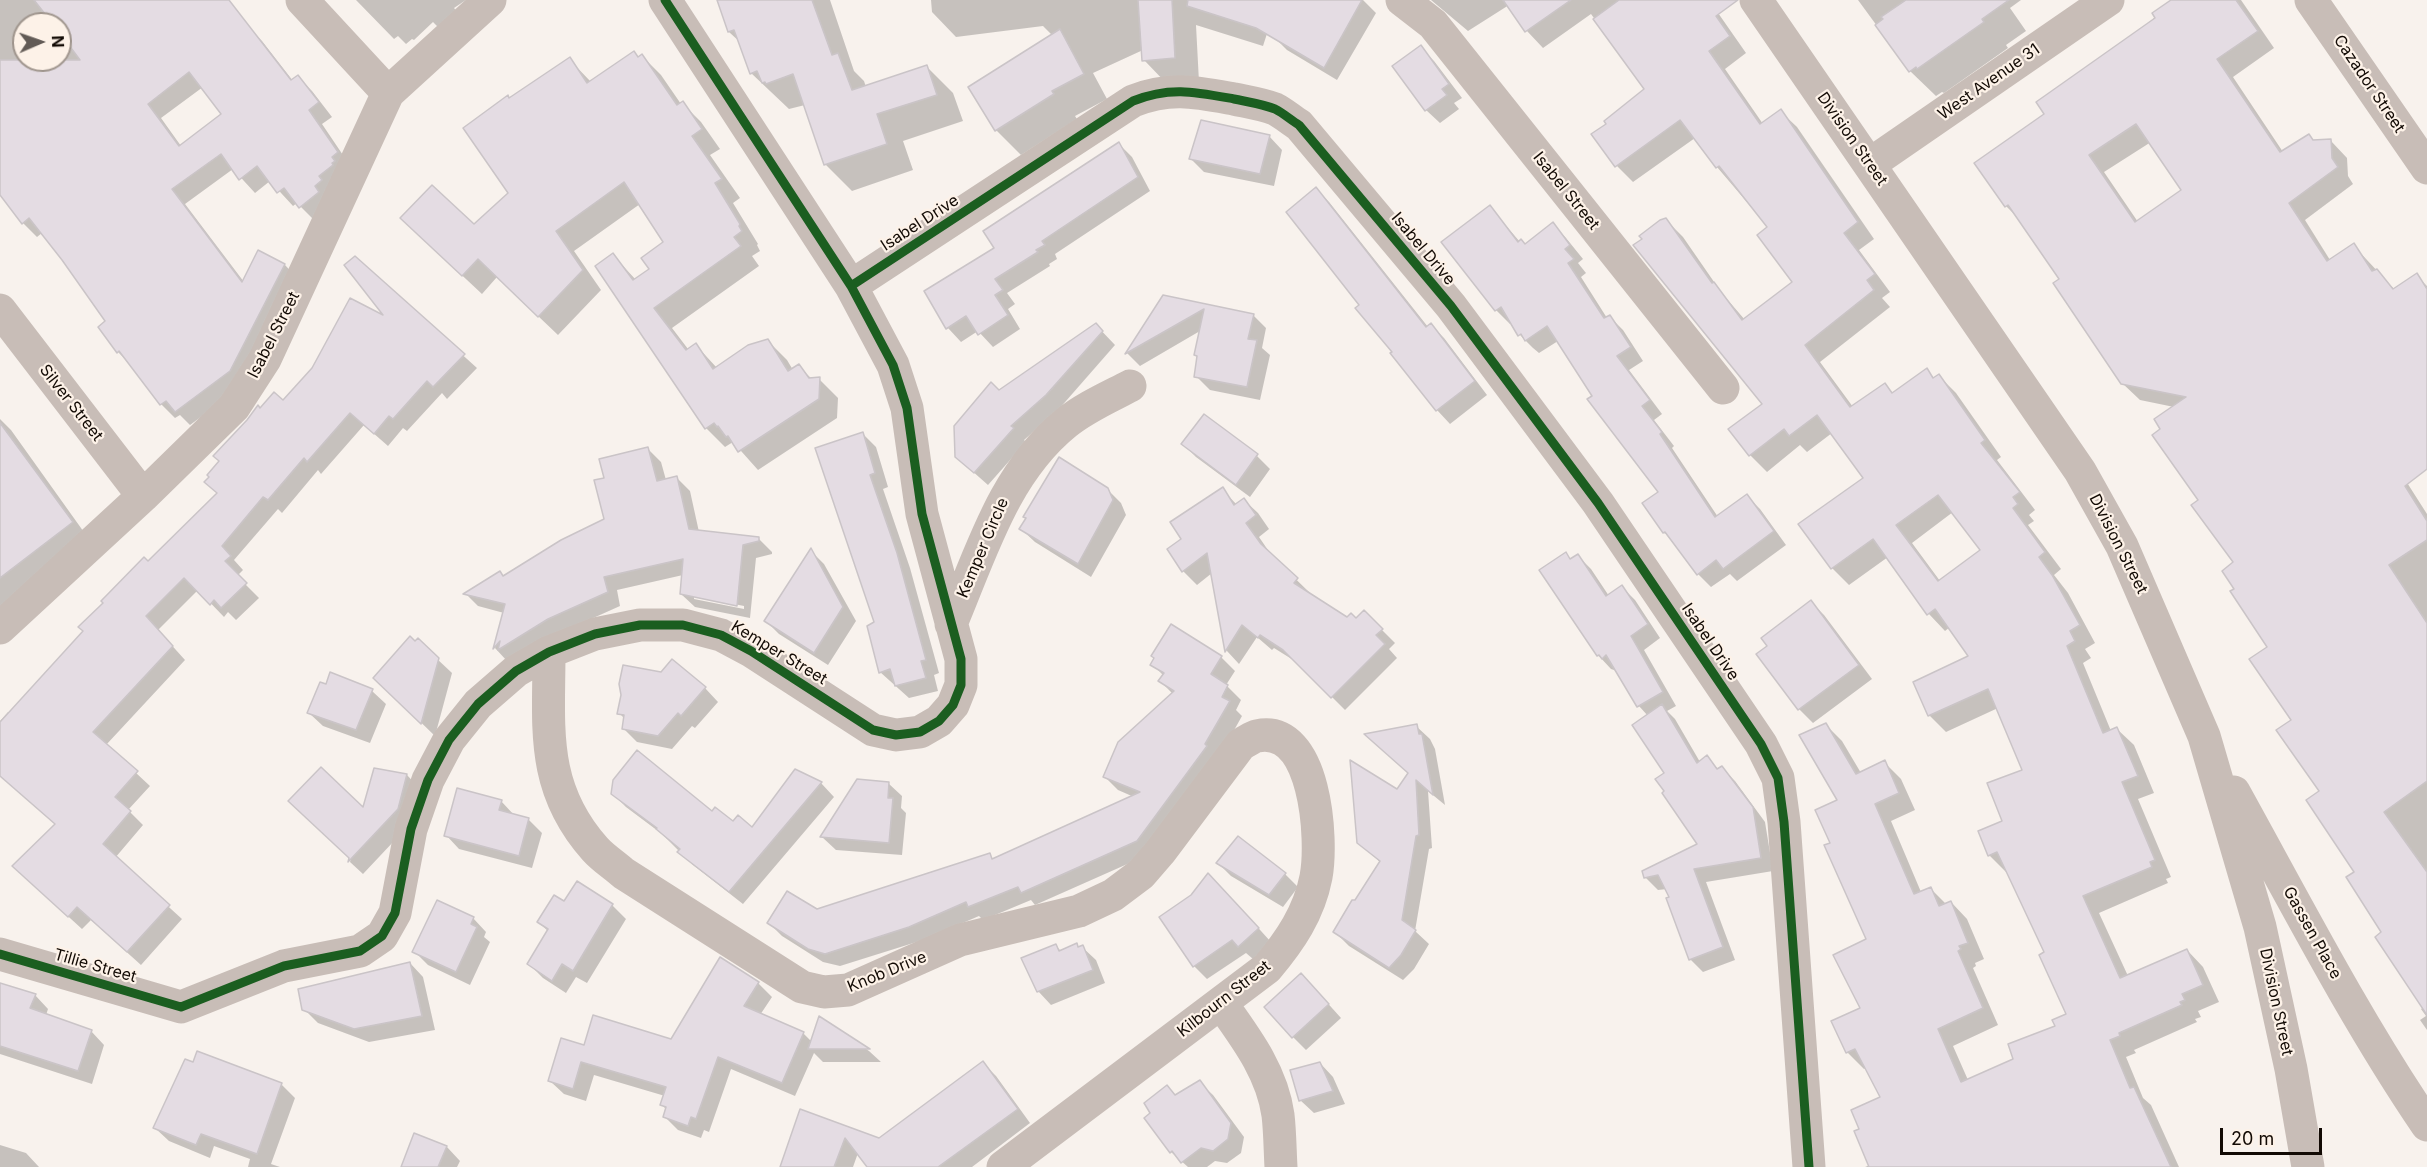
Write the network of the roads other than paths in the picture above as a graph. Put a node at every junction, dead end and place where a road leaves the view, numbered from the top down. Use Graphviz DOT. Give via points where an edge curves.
graph roads {
  1 [pos="302,0"];
  2 [pos="490,0"];
  3 [pos="665,0"];
  4 [pos="1402,0"];
  5 [pos="1756,0"];
  6 [pos="2108,0"];
  7 [pos="2311,0"];
  8 [pos="388,93"];
  9 [pos="1870,164"];
  10 [pos="2427,168"];
  11 [pos="850,286"];
  12 [pos="0,310"];
  13 [pos="1130,386"];
  14 [pos="1723,388"];
  15 [pos="143,496"];
  16 [pos="951,624"];
  17 [pos="0,628"];
  18 [pos="549,652"];
  19 [pos="2204,736"];
  20 [pos="1302,759"];
  21 [pos="0,954"];
  22 [pos="1221,1003"];
  23 [pos="181,1007"];
  24 [pos="2427,1125"];
  25 [pos="1003,1167"];
  26 [pos="1281,1167"];
  27 [pos="1809,1167"];
  28 [pos="2308,1167"];
  1 -- 8 [label="street"];
  2 -- 8 [label="street, Isabel Street"];
  3 -- 11 [label="street"];
  4 -- 14 [label="street, Isabel Street" via="1433,24"];
  5 -- 9 [label="street, Division Street"];
  6 -- 9 [label="street, West Avenue 31"];
  7 -- 10 [label="street, Cazador Street"];
  8 -- 15 [label="street, Isabel Street" via="265,359 234,407"];
  9 -- 19 [label="street, Division Street" via="2080,471 2122,546"];
  11 -- 16 [label="street, Kemper Street" via="892,365 907,408 922,514"];
  11 -- 27 [label="street, Isabel Drive" via="1146,96 1190,91 1269,107 1299,125 1451,306 1598,503 1761,744 1778,778"];
  12 -- 15 [label="street, Silver Street"];
  13 -- 16 [label="street, Kemper Circle" via="1067,422 1038,451 1006,495"];
  15 -- 17 [label="street, Isabel Street"];
  16 -- 18 [label="street, Kemper Street" via="961,659 961,685 953,705 939,721 920,732 896,735 873,730 751,651 721,636 683,626 640,625 595,634"];
  18 -- 20 [label="street, Knob Drive" via="549,753 559,793 576,825 596,850 623,873 802,987 824,992 848,990 960,940 1079,911 1113,895 1141,874 1241,744 1257,736 1275,736 1292,745"];
  18 -- 23 [label="street, Kemper Street" via="516,672 478,704 449,740 428,780 411,829 395,913 382,936 360,951 284,966"];
  19 -- 24 [label="street, Gassen Place" via="2312,935 2396,1080"];
  19 -- 28 [label="street, Division Street" via="2260,927"];
  20 -- 22 [label="street, Kilbourn Street" via="1315,803 1319,841 1317,876 1307,910 1288,944 1267,968"];
  21 -- 23 [label="street, Tillie Street"];
  22 -- 25 [label="street, Kilbourn Street"];
  22 -- 26 [label="street" via="1251,1044 1267,1075 1278,1114"];
}
